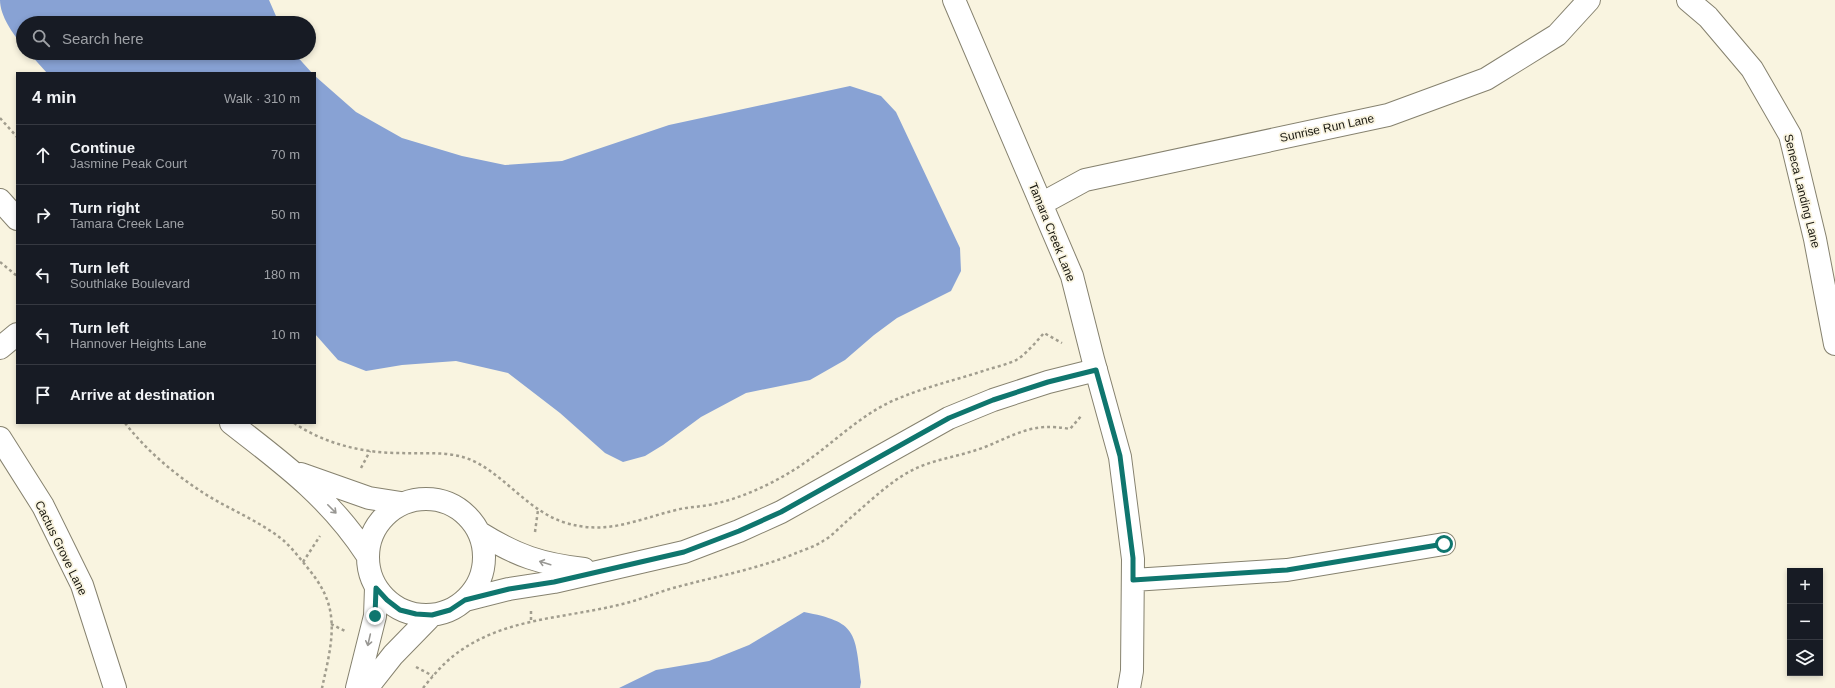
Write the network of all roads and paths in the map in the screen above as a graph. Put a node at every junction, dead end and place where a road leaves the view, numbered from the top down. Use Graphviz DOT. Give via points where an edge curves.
graph roads {
  1 [pos="954,0"];
  2 [pos="1589,0"];
  3 [pos="1688,0"];
  4 [pos="0,118"];
  5 [pos="16,136"];
  6 [pos="0,200"];
  7 [pos="1041,204"];
  8 [pos="16,218"];
  9 [pos="0,262"];
  10 [pos="16,275"];
  11 [pos="16,335"];
  12 [pos="1835,344"];
  13 [pos="0,348"];
  14 [pos="1094,365"];
  15 [pos="126,424"];
  16 [pos="232,424"];
  17 [pos="296,424"];
  18 [pos="0,438"];
  19 [pos="294,471"];
  20 [pos="401,504"];
  21 [pos="480,533"];
  22 [pos="1444,544"];
  23 [pos="367,555"];
  24 [pos="598,571"];
  25 [pos="1133,580"];
  26 [pos="376,588"];
  27 [pos="465,600"];
  28 [pos="432,615"];
  29 [pos="115,688"];
  30 [pos="322,688"];
  31 [pos="357,688"];
  32 [pos="367,688"];
  33 [pos="1129,688"];
  1 -- 7 [label="street, Tamara Creek Lane"];
  2 -- 7 [label="street, Sunrise Run Lane" via="1557,35 1486,79 1388,115 1085,180"];
  3 -- 12 [label="street, Seneca Landing Lane" via="1708,17 1752,69 1790,135 1815,239"];
  4 -- 5 [label="path"];
  6 -- 8 [label="street"];
  7 -- 14 [label="street, Tamara Creek Lane" via="1072,276"];
  9 -- 10 [label="path"];
  11 -- 13 [label="street"];
  14 -- 17 [label="path" via="1044,333 1017,360 928,387 876,410 796,468 768,485 736,498 600,529 562,522 538,510 487,469 468,459 442,454 370,451 331,442"];
  14 -- 24 [label="street" via="949,418 781,512 739,531 684,552"];
  14 -- 25 [label="street, Tamara Creek Lane" via="1120,456 1133,558"];
  15 -- 30 [label="path" via="169,468 203,492 284,541 318,582 327,599 331,616 331,637"];
  16 -- 19 [label="street"];
  18 -- 29 [label="street, Cactus Grove Lane" via="43,506 82,585"];
  19 -- 20 [label="street" via="368,498"];
  19 -- 23 [label="street, one-way" via="336,512"];
  20 -- 21 [label="street" via="419,498 437,499 455,506 470,517"];
  20 -- 23 [label="street" via="387,512 377,525 370,539"];
  24 -- 21 [label="street, one-way" via="553,565 518,555"];
  21 -- 27 [label="street" via="485,551 483,569 477,586"];
  22 -- 25 [label="street" via="1287,570"];
  23 -- 26 [label="street" via="369,572"];
  24 -- 27 [label="street"];
  25 -- 33 [label="street, Tamara Creek Lane" via="1132,671"];
  26 -- 28 [label="street" via="400,610"];
  26 -- 31 [label="street, one-way" via="375,616"];
  27 -- 28 [label="street" via="450,610"];
  28 -- 32 [label="street" via="393,655"];
}
